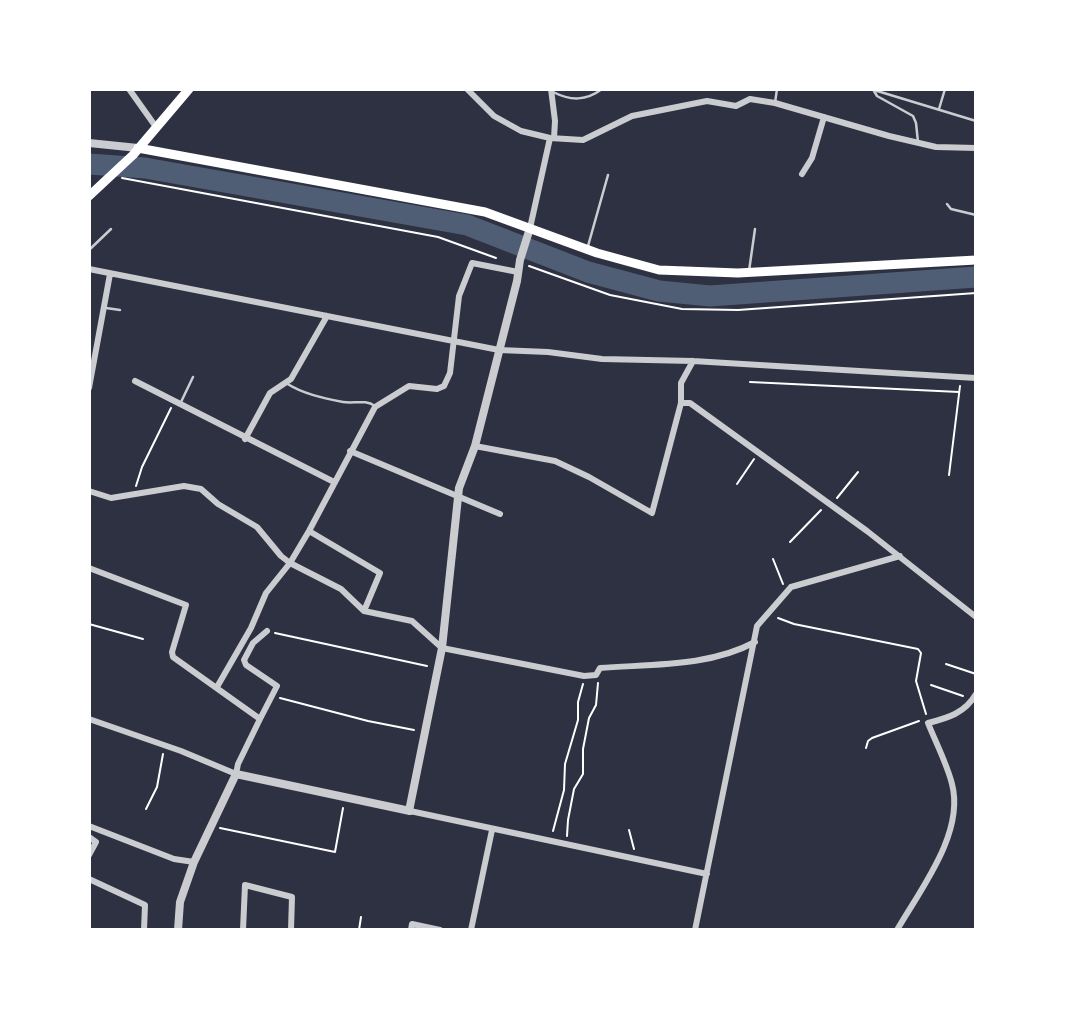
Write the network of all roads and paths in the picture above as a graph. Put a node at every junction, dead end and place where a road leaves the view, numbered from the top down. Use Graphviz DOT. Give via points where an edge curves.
graph roads {
  1 [pos="129,89"];
  2 [pos="189,89"];
  3 [pos="467,89"];
  4 [pos="602,89"];
  5 [pos="777,89"];
  6 [pos="945,89"];
  7 [pos="874,90"];
  8 [pos="552,91"];
  9 [pos="775,103"];
  10 [pos="939,109"];
  11 [pos="824,117"];
  12 [pos="976,121"];
  13 [pos="156,127"];
  14 [pos="552,138"];
  15 [pos="89,142"];
  16 [pos="918,142"];
  17 [pos="976,148"];
  18 [pos="135,151"];
  19 [pos="802,174"];
  20 [pos="110,175"];
  21 [pos="608,175"];
  22 [pos="89,196"];
  23 [pos="947,204"];
  24 [pos="976,215"];
  25 [pos="111,229"];
  26 [pos="755,229"];
  27 [pos="529,230"];
  28 [pos="587,249"];
  29 [pos="89,250"];
  30 [pos="501,260"];
  31 [pos="976,260"];
  32 [pos="519,265"];
  33 [pos="89,269"];
  34 [pos="749,273"];
  35 [pos="110,274"];
  36 [pos="976,293"];
  37 [pos="105,307"];
  38 [pos="120,310"];
  39 [pos="327,316"];
  40 [pos="454,341"];
  41 [pos="499,350"];
  42 [pos="693,361"];
  43 [pos="193,377"];
  44 [pos="961,377"];
  45 [pos="976,378"];
  46 [pos="135,381"];
  47 [pos="750,382"];
  48 [pos="286,383"];
  49 [pos="89,388"];
  50 [pos="959,392"];
  51 [pos="177,403"];
  52 [pos="681,403"];
  53 [pos="375,407"];
  54 [pos="245,439"];
  55 [pos="475,446"];
  56 [pos="350,451"];
  57 [pos="759,452"];
  58 [pos="858,472"];
  59 [pos="949,475"];
  60 [pos="334,482"];
  61 [pos="737,484"];
  62 [pos="89,491"];
  63 [pos="135,494"];
  64 [pos="458,498"];
  65 [pos="830,503"];
  66 [pos="500,514"];
  67 [pos="309,531"];
  68 [pos="790,542"];
  69 [pos="900,556"];
  70 [pos="773,559"];
  71 [pos="289,563"];
  72 [pos="89,568"];
  73 [pos="787,592"];
  74 [pos="365,611"];
  75 [pos="768,613"];
  76 [pos="976,617"];
  77 [pos="89,624"];
  78 [pos="267,631"];
  79 [pos="143,639"];
  80 [pos="755,642"];
  81 [pos="442,648"];
  82 [pos="946,664"];
  83 [pos="438,669"];
  84 [pos="976,674"];
  85 [pos="596,675"];
  86 [pos="584,677"];
  87 [pos="931,685"];
  88 [pos="217,687"];
  89 [pos="272,695"];
  90 [pos="974,697"];
  91 [pos="89,719"];
  92 [pos="260,719"];
  93 [pos="425,732"];
  94 [pos="165,745"];
  95 [pos="866,747"];
  96 [pos="236,774"];
  97 [pos="345,796"];
  98 [pos="146,809"];
  99 [pos="409,811"];
  100 [pos="89,826"];
  101 [pos="212,826"];
  102 [pos="492,830"];
  103 [pos="629,830"];
  104 [pos="89,837"];
  105 [pos="550,842"];
  106 [pos="567,846"];
  107 [pos="89,855"];
  108 [pos="636,860"];
  109 [pos="194,862"];
  110 [pos="707,874"];
  111 [pos="89,879"];
  112 [pos="362,917"];
  113 [pos="144,930"];
  114 [pos="178,930"];
  115 [pos="243,930"];
  116 [pos="290,930"];
  117 [pos="359,930"];
  118 [pos="411,930"];
  119 [pos="440,930"];
  120 [pos="471,930"];
  121 [pos="695,930"];
  122 [pos="897,930"];
  1 -- 13 [label="street"];
  2 -- 13 [label="main road"];
  3 -- 14 [label="street" via="494,116 521,131"];
  4 -- 8 [label="lane" via="586,99"];
  5 -- 9 [label="lane"];
  6 -- 10 [label="lane"];
  7 -- 10 [label="lane"];
  7 -- 16 [label="lane" via="913,116"];
  8 -- 14 [label="street"];
  9 -- 11 [label="street"];
  9 -- 14 [label="street" via="750,99 736,106 707,102 632,116 583,140"];
  10 -- 12 [label="lane"];
  11 -- 16 [label="street"];
  11 -- 19 [label="street"];
  13 -- 18 [label="main road"];
  14 -- 27 [label="street"];
  15 -- 18 [label="street"];
  16 -- 17 [label="street"];
  18 -- 20 [label="main road"];
  18 -- 27 [label="main road" via="461,207"];
  20 -- 22 [label="main road"];
  20 -- 30 [label="path" via="438,237"];
  21 -- 28 [label="lane"];
  23 -- 24 [label="lane"];
  25 -- 29 [label="lane"];
  26 -- 34 [label="lane"];
  27 -- 28 [label="main road"];
  27 -- 32 [label="street"];
  28 -- 34 [label="main road" via="659,270"];
  31 -- 34 [label="main road"];
  32 -- 36 [label="path" via="610,295 682,309 738,310"];
  32 -- 40 [label="street" via="472,263 459,296"];
  32 -- 41 [label="street"];
  33 -- 35 [label="street"];
  35 -- 37 [label="street"];
  35 -- 39 [label="street"];
  37 -- 38 [label="lane"];
  37 -- 49 [label="street"];
  39 -- 40 [label="street"];
  39 -- 48 [label="street"];
  40 -- 41 [label="street"];
  40 -- 53 [label="street" via="444,386 409,386"];
  41 -- 42 [label="street"];
  41 -- 55 [label="street"];
  42 -- 44 [label="street"];
  42 -- 52 [label="street" via="681,383"];
  43 -- 51 [label="lane"];
  44 -- 45 [label="street"];
  44 -- 50 [label="path"];
  46 -- 51 [label="street"];
  47 -- 50 [label="path"];
  48 -- 53 [label="lane" via="305,393"];
  48 -- 54 [label="street" via="270,393"];
  50 -- 59 [label="path"];
  51 -- 54 [label="street"];
  51 -- 63 [label="path" via="142,467"];
  52 -- 55 [label="street" via="652,513 555,461"];
  52 -- 57 [label="street" via="690,403"];
  53 -- 56 [label="street"];
  54 -- 60 [label="street"];
  55 -- 64 [label="street"];
  56 -- 60 [label="street"];
  56 -- 64 [label="street"];
  57 -- 61 [label="path"];
  57 -- 65 [label="street"];
  58 -- 65 [label="path"];
  60 -- 67 [label="street"];
  62 -- 63 [label="street" via="111,498"];
  63 -- 71 [label="street" via="196,486 257,527"];
  64 -- 66 [label="street"];
  64 -- 81 [label="street"];
  65 -- 68 [label="path"];
  65 -- 69 [label="street"];
  67 -- 71 [label="street"];
  67 -- 74 [label="street" via="380,573"];
  69 -- 73 [label="street" via="791,587"];
  69 -- 76 [label="street"];
  70 -- 73 [label="path"];
  71 -- 74 [label="street" via="341,589"];
  71 -- 88 [label="street" via="267,593"];
  72 -- 88 [label="street" via="187,605 173,657"];
  73 -- 75 [label="street"];
  74 -- 81 [label="street" via="412,621"];
  75 -- 80 [label="street" via="757,626"];
  75 -- 95 [label="path" via="794,624 921,653 916,681 927,718 872,738"];
  77 -- 79 [label="path"];
  78 -- 83 [label="path"];
  78 -- 89 [label="street" via="253,643 244,660 277,686"];
  80 -- 85 [label="street" via="701,660 600,668"];
  80 -- 110 [label="street"];
  81 -- 83 [label="street"];
  81 -- 86 [label="street"];
  82 -- 84 [label="path"];
  83 -- 93 [label="street"];
  85 -- 86 [label="street"];
  85 -- 106 [label="path" via="596,705 583,749 583,774 574,789"];
  86 -- 105 [label="path"];
  87 -- 90 [label="path"];
  88 -- 92 [label="street"];
  89 -- 92 [label="street"];
  89 -- 93 [label="path"];
  90 -- 122 [label="street" via="958,713 928,723 953,786 950,833"];
  91 -- 94 [label="street"];
  92 -- 96 [label="street"];
  93 -- 99 [label="street"];
  94 -- 96 [label="street"];
  94 -- 98 [label="path" via="157,787"];
  96 -- 97 [label="street"];
  96 -- 101 [label="street"];
  97 -- 99 [label="street"];
  97 -- 101 [label="path" via="335,852"];
  99 -- 102 [label="street"];
  100 -- 109 [label="street" via="174,859"];
  101 -- 109 [label="street"];
  102 -- 105 [label="street"];
  102 -- 120 [label="street"];
  103 -- 108 [label="path"];
  104 -- 107 [label="street" via="96,842"];
  105 -- 106 [label="street"];
  106 -- 108 [label="street"];
  108 -- 110 [label="street"];
  109 -- 114 [label="street" via="180,902"];
  110 -- 121 [label="street"];
  111 -- 113 [label="street" via="145,905"];
  112 -- 117 [label="path"];
  115 -- 116 [label="street" via="245,885 292,897"];
  118 -- 119 [label="street" via="412,924"];
}
